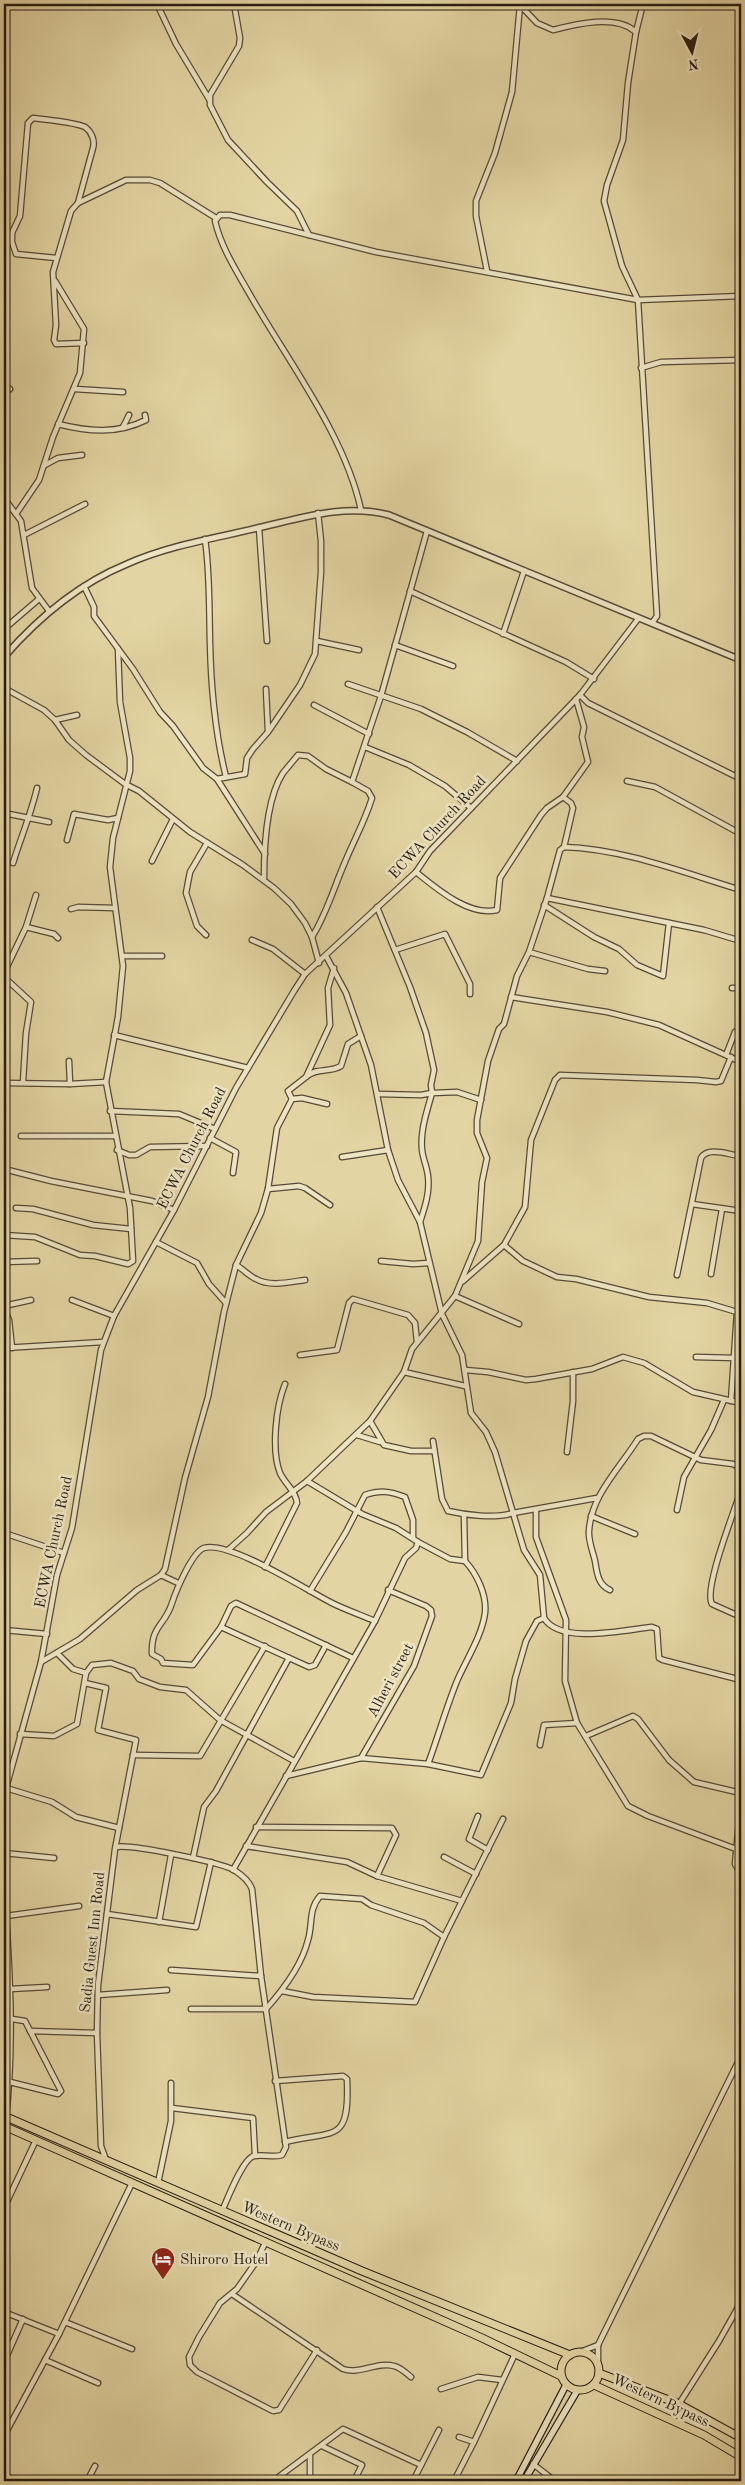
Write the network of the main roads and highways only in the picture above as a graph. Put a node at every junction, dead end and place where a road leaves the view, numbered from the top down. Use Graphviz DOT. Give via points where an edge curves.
graph roads {
  1 [pos="5,2117"];
  2 [pos="4,2126"];
  3 [pos="570,2355"];
  4 [pos="599,2373"];
  5 [pos="561,2376"];
  6 [pos="566,2385"];
  7 [pos="594,2385"];
  8 [pos="577,2391"];
  9 [pos="740,2436"];
  10 [pos="741,2457"];
  11 [pos="516,2481"];
  12 [pos="524,2481"];
  1 -- 3 [label="main road, Western Bypass" via="362,2271"];
  2 -- 5 [label="main road, Western Bypass"];
  3 -- 4 [label="main road" via="588,2354 598,2364"];
  3 -- 5 [label="main road" via="561,2366"];
  4 -- 7 [label="main road"];
  4 -- 9 [label="main road, Western Bypass" via="679,2404"];
  5 -- 6 [label="main road"];
  6 -- 8 [label="main road"];
  6 -- 11 [label="main road"];
  7 -- 8 [label="main road"];
  7 -- 10 [label="main road, Western Bypass" via="704,2435"];
  8 -- 12 [label="main road"];
}
